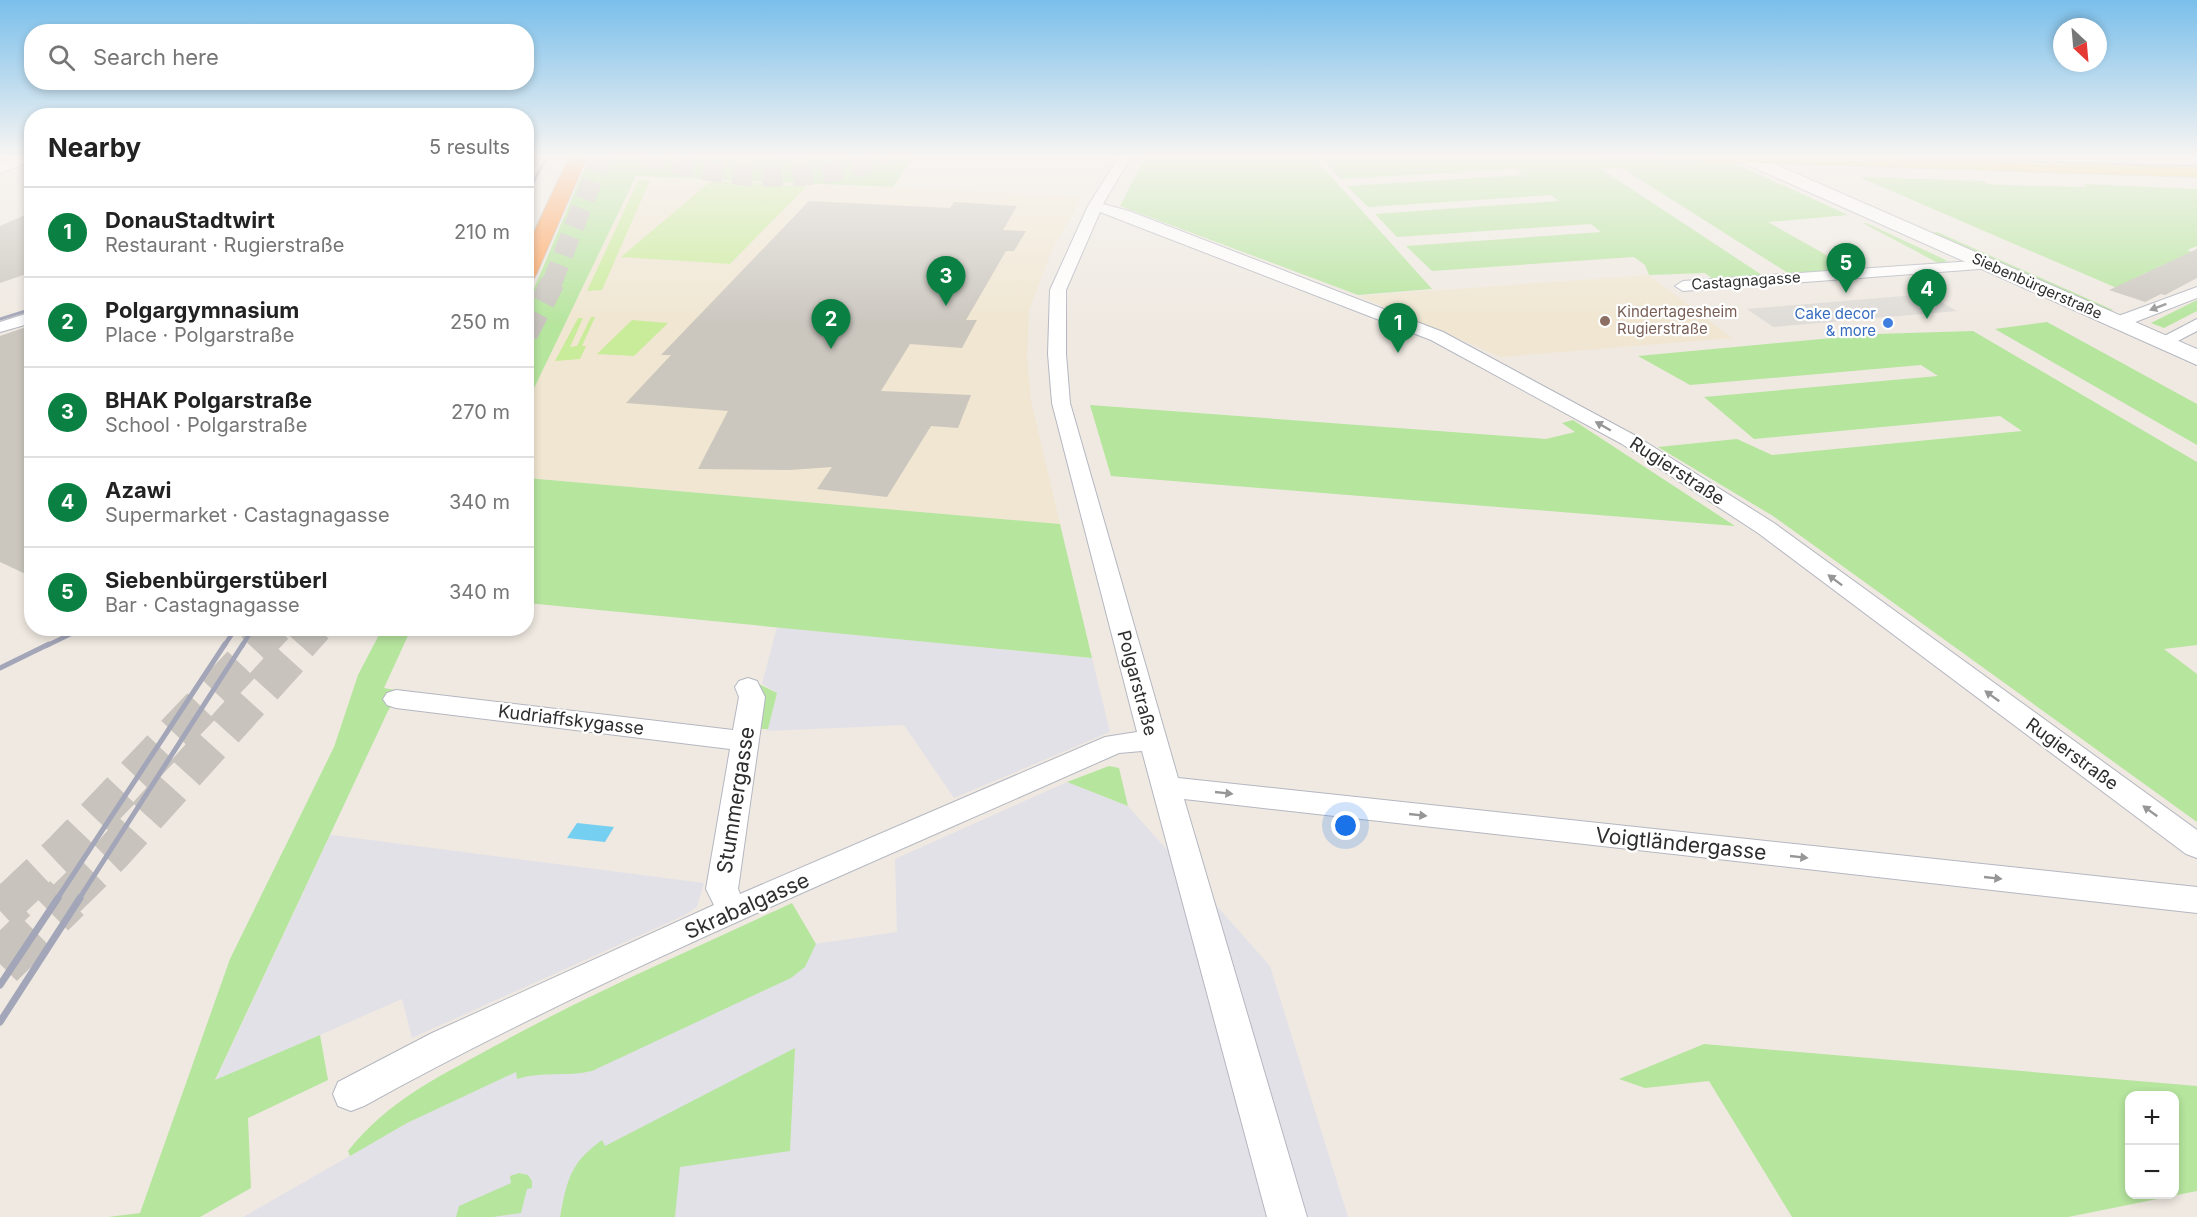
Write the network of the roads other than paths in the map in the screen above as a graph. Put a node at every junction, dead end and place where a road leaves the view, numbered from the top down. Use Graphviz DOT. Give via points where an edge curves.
graph roads {
  1 [pos="553,212"];
  2 [pos="1092,212"];
  3 [pos="1116,212"];
  4 [pos="1868,212"];
  5 [pos="534,255"];
  6 [pos="1988,265"];
  7 [pos="1683,286"];
  8 [pos="2197,292"];
  9 [pos="24,320"];
  10 [pos="2119,322"];
  11 [pos="2197,324"];
  12 [pos="0,327"];
  13 [pos="2162,342"];
  14 [pos="2197,358"];
  15 [pos="748,687"];
  16 [pos="396,699"];
  17 [pos="1153,740"];
  18 [pos="746,741"];
  19 [pos="1166,787"];
  20 [pos="2197,846"];
  21 [pos="2197,900"];
  22 [pos="733,911"];
  23 [pos="351,1094"];
  24 [pos="1287,1217"];
  1 -- 5 [label="highway"];
  2 -- 17 [label="street, Polgarstraße" via="1058,290 1061,403"];
  20 -- 3 [label="street, Rugierstraße, one-way" via="1766,528 1629,440 1437,336"];
  4 -- 6 [label="street, Siebenbürgerstraße"];
  6 -- 7 [label="street, Castagnagasse"];
  6 -- 10 [label="street, Siebenbürgerstraße"];
  8 -- 10 [label="street, one-way"];
  9 -- 12 [label="street"];
  10 -- 13 [label="street, Siebenbürgerstraße"];
  11 -- 13 [label="street"];
  13 -- 14 [label="street, Siebenbürgerstraße"];
  15 -- 18 [label="street, Stummergasse" via="752,697"];
  16 -- 18 [label="street, Kudriaffskygasse"];
  17 -- 19 [label="street, Polgarstraße"];
  17 -- 22 [label="street, Skrabalgasse" via="1115,744"];
  18 -- 22 [label="street, Stummergasse" via="722,889"];
  19 -- 21 [label="street, Voigtländergasse, one-way"];
  19 -- 24 [label="street, Polgarstraße"];
  22 -- 23 [label="street, Skrabalgasse" via="444,1044"];
}
